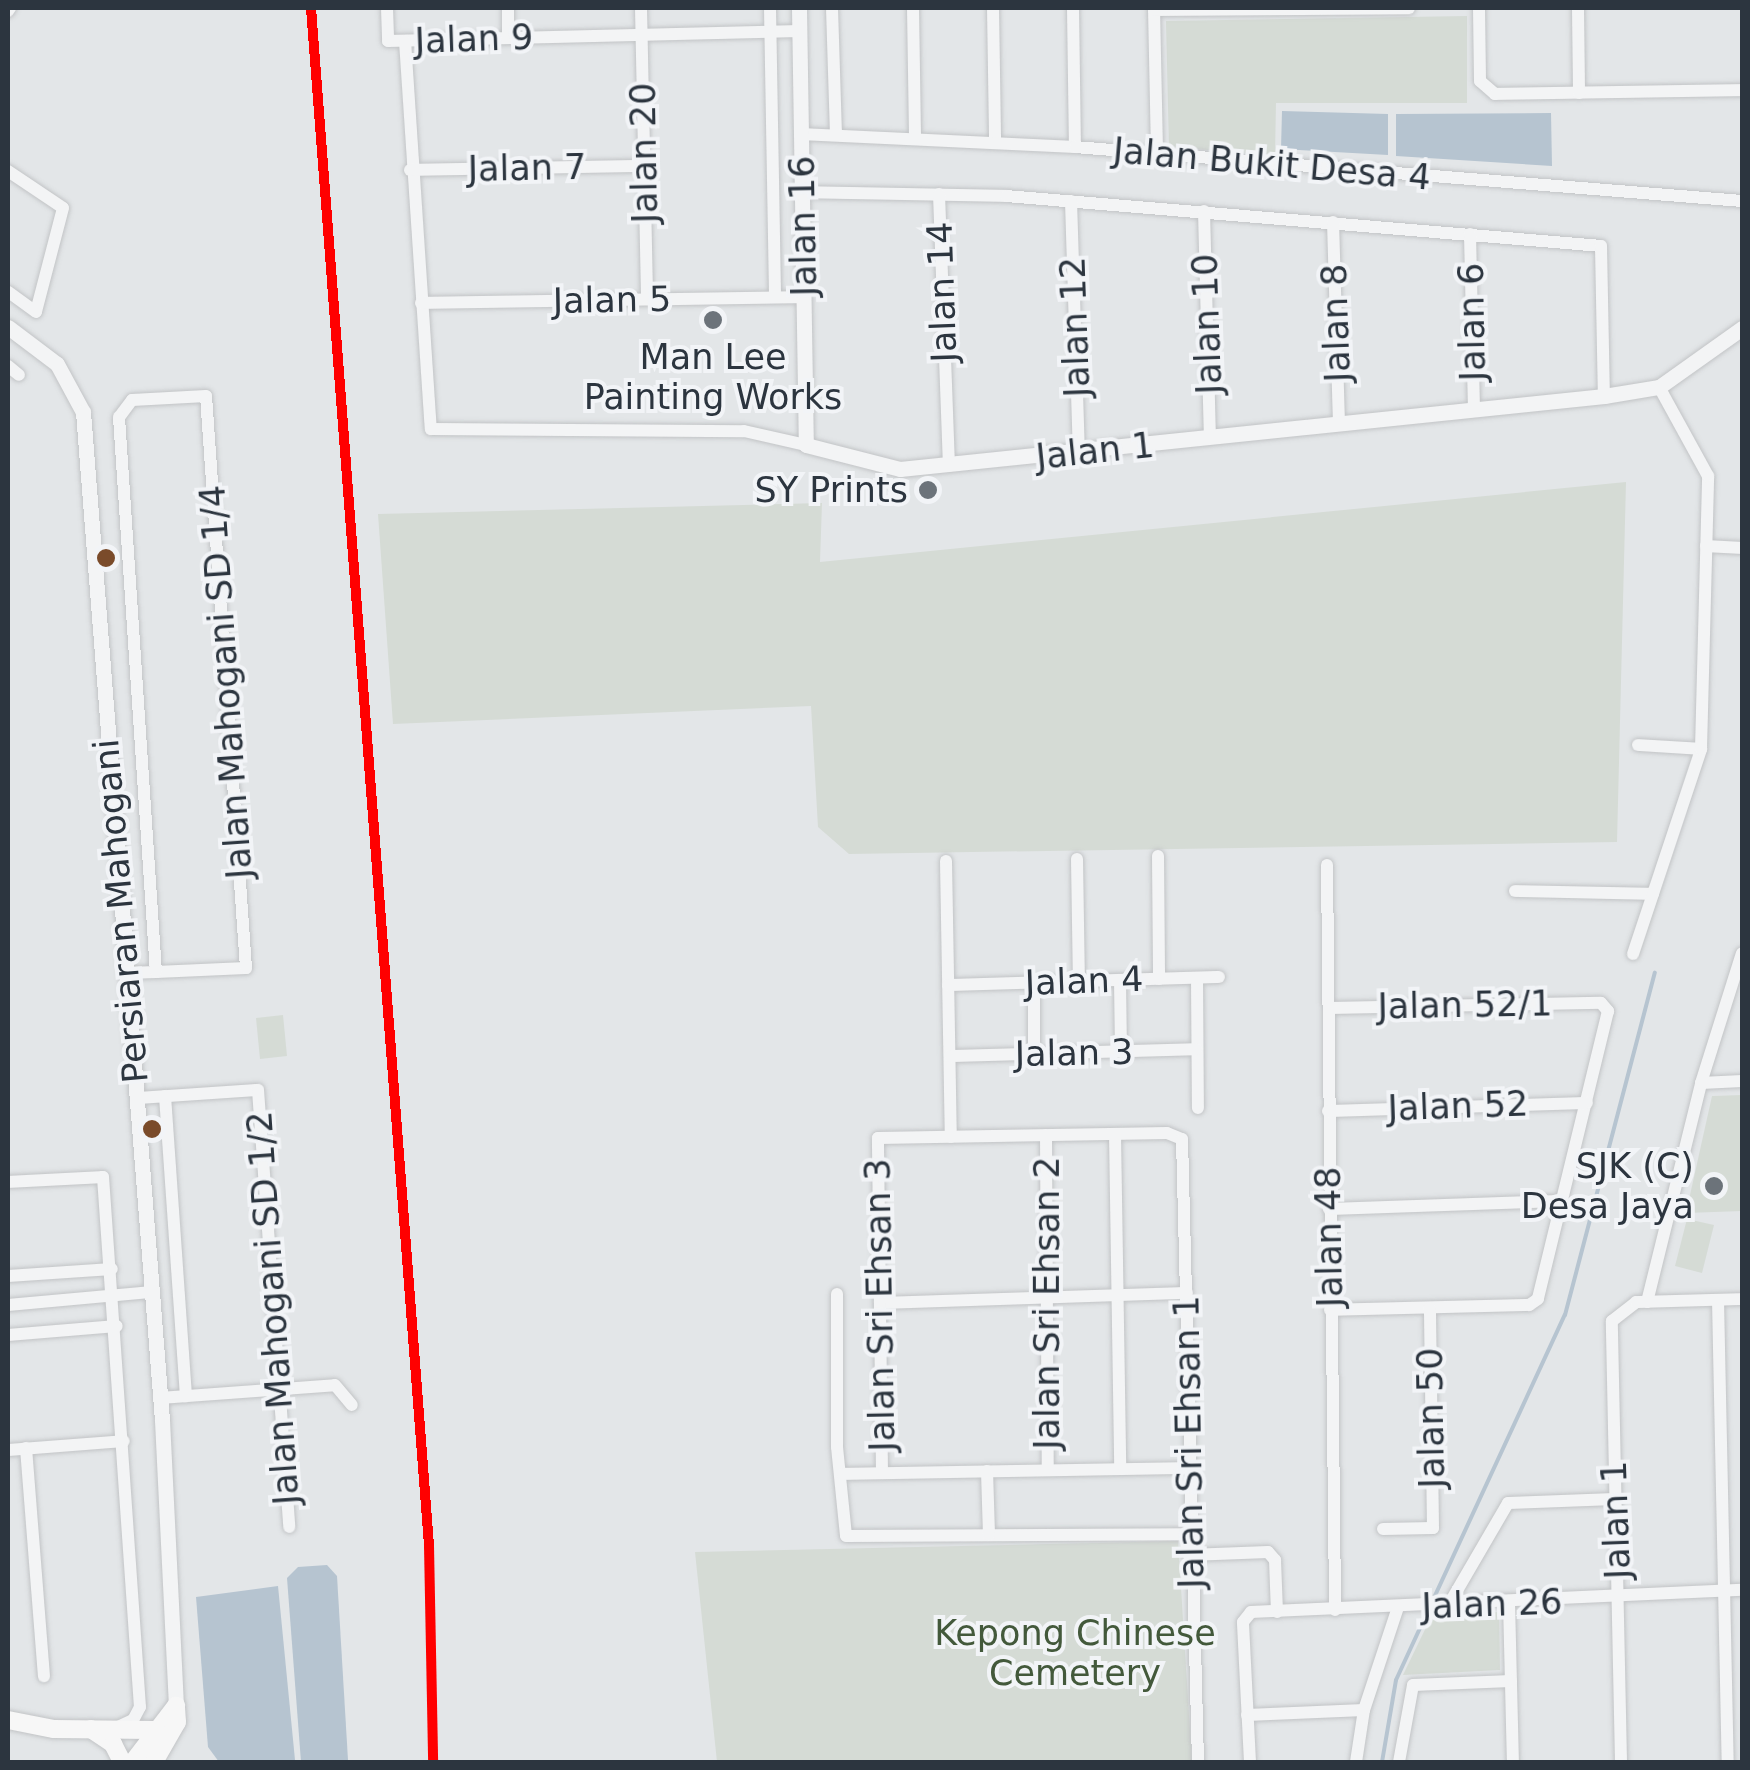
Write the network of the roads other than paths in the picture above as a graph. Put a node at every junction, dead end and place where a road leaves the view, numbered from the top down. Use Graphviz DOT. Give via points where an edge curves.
graph roads {
  1 [pos="387,8"];
  2 [pos="508,8"];
  3 [pos="641,8"];
  4 [pos="770,8"];
  5 [pos="799,8"];
  6 [pos="832,8"];
  7 [pos="913,8"];
  8 [pos="993,8"];
  9 [pos="1073,8"];
  10 [pos="1236,8"];
  11 [pos="1408,8"];
  12 [pos="1479,8"];
  13 [pos="1578,8"];
  14 [pos="1154,9"];
  15 [pos="800,31"];
  16 [pos="770,32"];
  17 [pos="642,35"];
  18 [pos="508,38"];
  19 [pos="405,41"];
  20 [pos="1742,90"];
  21 [pos="1579,93"];
  22 [pos="836,133"];
  23 [pos="801,134"];
  24 [pos="915,136"];
  25 [pos="995,142"];
  26 [pos="1075,147"];
  27 [pos="1157,153"];
  28 [pos="644,166"];
  29 [pos="410,170"];
  30 [pos="8,171"];
  31 [pos="802,192"];
  32 [pos="939,194"];
  33 [pos="1071,201"];
  34 [pos="1742,201"];
  35 [pos="1204,211"];
  36 [pos="1333,222"];
  37 [pos="1470,234"];
  38 [pos="8,292"];
  39 [pos="804,296"];
  40 [pos="775,297"];
  41 [pos="647,299"];
  42 [pos="421,304"];
  43 [pos="8,327"];
  44 [pos="1742,328"];
  45 [pos="1659,386"];
  46 [pos="1604,396"];
  47 [pos="1474,410"];
  48 [pos="1339,424"];
  49 [pos="1210,438"];
  50 [pos="806,445"];
  51 [pos="1079,452"];
  52 [pos="949,466"];
  53 [pos="1706,546"];
  54 [pos="1742,548"];
  55 [pos="1638,745"];
  56 [pos="1701,749"];
  57 [pos="1158,856"];
  58 [pos="1077,859"];
  59 [pos="946,861"];
  60 [pos="1327,865"];
  61 [pos="1515,891"];
  62 [pos="1653,894"];
  63 [pos="1742,952"];
  64 [pos="1634,954"];
  65 [pos="156,972"];
  66 [pos="127,973"];
  67 [pos="1739,976"];
  68 [pos="1219,977"];
  69 [pos="1197,978"];
  70 [pos="1159,979"];
  71 [pos="1120,980"];
  72 [pos="1080,981"];
  73 [pos="1034,982"];
  74 [pos="948,984"];
  75 [pos="1329,1008"];
  76 [pos="1198,1049"];
  77 [pos="1120,1052"];
  78 [pos="1034,1054"];
  79 [pos="950,1056"];
  80 [pos="1742,1082"];
  81 [pos="1701,1083"];
  82 [pos="165,1096"];
  83 [pos="137,1098"];
  84 [pos="1588,1103"];
  85 [pos="1198,1108"];
  86 [pos="1328,1110"];
  87 [pos="1115,1134"];
  88 [pos="1046,1135"];
  89 [pos="954,1137"];
  90 [pos="8,1182"];
  91 [pos="1560,1202"];
  92 [pos="1329,1209"];
  93 [pos="112,1269"];
  94 [pos="8,1276"];
  95 [pos="152,1292"];
  96 [pos="1187,1293"];
  97 [pos="837,1294"];
  98 [pos="1117,1294"];
  99 [pos="115,1295"];
  100 [pos="1046,1297"];
  101 [pos="1742,1299"];
  102 [pos="1718,1300"];
  103 [pos="1647,1302"];
  104 [pos="880,1303"];
  105 [pos="8,1305"];
  106 [pos="1430,1308"];
  107 [pos="1330,1310"];
  108 [pos="117,1326"];
  109 [pos="8,1335"];
  110 [pos="279,1390"];
  111 [pos="186,1396"];
  112 [pos="160,1398"];
  113 [pos="352,1405"];
  114 [pos="124,1441"];
  115 [pos="26,1448"];
  116 [pos="8,1450"];
  117 [pos="1188,1468"];
  118 [pos="1120,1469"];
  119 [pos="1048,1470"];
  120 [pos="987,1471"];
  121 [pos="882,1473"];
  122 [pos="842,1474"];
  123 [pos="1615,1500"];
  124 [pos="289,1527"];
  125 [pos="1383,1529"];
  126 [pos="1189,1534"];
  127 [pos="989,1536"];
  128 [pos="1189,1555"];
  129 [pos="1724,1590"];
  130 [pos="1742,1590"];
  131 [pos="1618,1594"];
  132 [pos="1510,1602"];
  133 [pos="1445,1606"];
  134 [pos="1402,1607"];
  135 [pos="1335,1610"];
  136 [pos="1277,1612"];
  137 [pos="44,1676"];
  138 [pos="1511,1680"];
  139 [pos="176,1706"];
  140 [pos="1364,1710"];
  141 [pos="1247,1715"];
  142 [pos="8,1720"];
  143 [pos="90,1729"];
  144 [pos="114,1729"];
  145 [pos="153,1730"];
  146 [pos="122,1762"];
  147 [pos="133,1762"];
  148 [pos="154,1762"];
  149 [pos="1198,1762"];
  150 [pos="1250,1762"];
  151 [pos="1356,1762"];
  152 [pos="1399,1762"];
  153 [pos="1513,1762"];
  154 [pos="1621,1762"];
  155 [pos="1728,1762"];
  1 -- 19 [label="street, Jalan 9" via="388,41"];
  2 -- 18 [label="street"];
  3 -- 17 [label="street, Jalan 20"];
  4 -- 16 [label="street"];
  5 -- 15 [label="street, Jalan 16"];
  6 -- 22 [label="street"];
  7 -- 24 [label="street"];
  8 -- 25 [label="street"];
  9 -- 26 [label="street"];
  10 -- 11 [label="street"];
  10 -- 14 [label="street"];
  12 -- 21 [label="street" via="1480,81 1495,94"];
  13 -- 21 [label="street"];
  14 -- 27 [label="street"];
  15 -- 16 [label="street, Jalan 9"];
  15 -- 23 [label="street, Jalan 16"];
  16 -- 17 [label="street, Jalan 9"];
  16 -- 40 [label="street"];
  17 -- 18 [label="street, Jalan 9"];
  17 -- 28 [label="street, Jalan 20"];
  18 -- 19 [label="street, Jalan 9"];
  19 -- 29 [label="street"];
  20 -- 21 [label="street"];
  22 -- 23 [label="street, Jalan Bukit Desa 4"];
  22 -- 24 [label="street, Jalan Bukit Desa 4"];
  23 -- 31 [label="street, Jalan 16"];
  24 -- 25 [label="street, Jalan Bukit Desa 4"];
  25 -- 26 [label="street, Jalan Bukit Desa 4"];
  26 -- 27 [label="street, Jalan Bukit Desa 4"];
  27 -- 34 [label="street, Jalan Bukit Desa 4"];
  28 -- 29 [label="street, Jalan 7"];
  28 -- 41 [label="street, Jalan 20"];
  29 -- 42 [label="street"];
  30 -- 38 [label="street" via="63,208 36,312"];
  31 -- 32 [label="street, Jalan 14"];
  31 -- 39 [label="street, Jalan 16"];
  32 -- 33 [label="street"];
  32 -- 52 [label="street, Jalan 14"];
  33 -- 35 [label="street"];
  33 -- 51 [label="street, Jalan 12"];
  35 -- 36 [label="street"];
  35 -- 49 [label="street, Jalan 10"];
  36 -- 37 [label="street"];
  36 -- 48 [label="street, Jalan 8"];
  37 -- 46 [label="street" via="1601,246"];
  37 -- 47 [label="street, Jalan 6"];
  39 -- 40 [label="street, Jalan 5"];
  39 -- 50 [label="street, Jalan 16"];
  40 -- 41 [label="street, Jalan 5"];
  41 -- 42 [label="street, Jalan 5"];
  42 -- 50 [label="street, Jalan 1" via="431,429 744,431"];
  43 -- 66 [label="street, Persiaran Mahogani" via="57,364 83,412"];
  44 -- 45 [label="street, Jalan 1"];
  45 -- 46 [label="street, Jalan 1"];
  45 -- 53 [label="street" via="1708,476"];
  46 -- 47 [label="street, Jalan 1"];
  47 -- 48 [label="street, Jalan 1"];
  48 -- 49 [label="street, Jalan 1"];
  49 -- 51 [label="street, Jalan 1"];
  50 -- 52 [label="street, Jalan 1" via="884,468"];
  51 -- 52 [label="street, Jalan 1"];
  53 -- 54 [label="street"];
  53 -- 56 [label="street"];
  55 -- 56 [label="street"];
  56 -- 62 [label="street"];
  57 -- 70 [label="street"];
  58 -- 72 [label="street"];
  59 -- 74 [label="street"];
  60 -- 75 [label="street, Jalan 48"];
  61 -- 62 [label="street"];
  62 -- 64 [label="street"];
  63 -- 67 [label="street"];
  65 -- 65 [label="street, Jalan Mahogani SD 1/4" via="120,434 124,405 206,396 246,968"];
  65 -- 66 [label="street"];
  66 -- 83 [label="street, Persiaran Mahogani"];
  67 -- 81 [label="street"];
  68 -- 69 [label="street, Jalan 4"];
  69 -- 70 [label="street, Jalan 4"];
  69 -- 76 [label="street"];
  70 -- 71 [label="street, Jalan 4"];
  71 -- 72 [label="street, Jalan 4"];
  71 -- 77 [label="street"];
  72 -- 73 [label="street, Jalan 4"];
  73 -- 74 [label="street, Jalan 4"];
  73 -- 78 [label="street"];
  74 -- 79 [label="street"];
  75 -- 84 [label="street, Jalan 52/1" via="1601,1002 1608,1011"];
  75 -- 86 [label="street, Jalan 48"];
  76 -- 77 [label="street, Jalan 3"];
  76 -- 85 [label="street"];
  77 -- 78 [label="street, Jalan 3"];
  78 -- 79 [label="street, Jalan 3"];
  79 -- 89 [label="street"];
  80 -- 81 [label="street"];
  81 -- 103 [label="street"];
  82 -- 83 [label="street, Jalan Mahogani SD 1/2"];
  82 -- 110 [label="street, Jalan Mahogani SD 1/2" via="258,1090"];
  82 -- 111 [label="street"];
  83 -- 95 [label="street, Persiaran Mahogani"];
  84 -- 86 [label="street, Jalan 52"];
  84 -- 91 [label="street"];
  86 -- 92 [label="street, Jalan 48"];
  87 -- 88 [label="street"];
  87 -- 96 [label="street, Jalan Sri Ehsan 1" via="1167,1133 1186,1146"];
  87 -- 98 [label="street"];
  88 -- 89 [label="street"];
  88 -- 100 [label="street, Jalan Sri Ehsan 2"];
  89 -- 104 [label="street, Jalan Sri Ehsan 3" via="878,1138"];
  90 -- 93 [label="street" via="104,1177"];
  91 -- 92 [label="street"];
  91 -- 106 [label="street" via="1538,1299 1528,1305"];
  92 -- 107 [label="street, Jalan 48"];
  93 -- 94 [label="street"];
  93 -- 99 [label="street"];
  95 -- 99 [label="street"];
  95 -- 112 [label="street, Persiaran Mahogani"];
  96 -- 98 [label="street"];
  96 -- 117 [label="street, Jalan Sri Ehsan 1"];
  97 -- 122 [label="street" via="836,1447"];
  98 -- 100 [label="street"];
  98 -- 118 [label="street"];
  99 -- 105 [label="street"];
  99 -- 108 [label="street"];
  100 -- 104 [label="street"];
  100 -- 119 [label="street, Jalan Sri Ehsan 2"];
  101 -- 102 [label="street"];
  102 -- 103 [label="street"];
  102 -- 129 [label="street"];
  103 -- 123 [label="street, Jalan 1" via="1625,1306 1612,1320"];
  104 -- 121 [label="street, Jalan Sri Ehsan 3"];
  106 -- 107 [label="street"];
  106 -- 125 [label="street, Jalan 50" via="1433,1528"];
  107 -- 135 [label="street, Jalan 48"];
  108 -- 109 [label="street"];
  108 -- 114 [label="street"];
  110 -- 111 [label="street"];
  110 -- 113 [label="street" via="335,1386"];
  110 -- 124 [label="street, Jalan Mahogani SD 1/2"];
  111 -- 112 [label="street"];
  112 -- 139 [label="street, Persiaran Mahogani"];
  114 -- 115 [label="street"];
  114 -- 144 [label="street" via="140,1707 133,1720"];
  115 -- 116 [label="street"];
  115 -- 137 [label="street"];
  117 -- 118 [label="street"];
  117 -- 126 [label="street, Jalan Sri Ehsan 1"];
  118 -- 119 [label="street"];
  119 -- 120 [label="street"];
  120 -- 121 [label="street"];
  120 -- 127 [label="street"];
  121 -- 122 [label="street"];
  122 -- 127 [label="street" via="846,1536"];
  123 -- 131 [label="street, Jalan 1"];
  123 -- 133 [label="street" via="1508,1503"];
  126 -- 127 [label="street"];
  126 -- 128 [label="street, Jalan Sri Ehsan 1"];
  128 -- 136 [label="street" via="1268,1552 1275,1560"];
  128 -- 149 [label="street, Jalan Sri Ehsan 1"];
  129 -- 130 [label="street, Jalan 26"];
  129 -- 131 [label="street, Jalan 26"];
  129 -- 155 [label="street"];
  131 -- 132 [label="street, Jalan 26"];
  131 -- 154 [label="street, Jalan 1"];
  132 -- 133 [label="street, Jalan 26"];
  132 -- 138 [label="street"];
  133 -- 134 [label="street, Jalan 26"];
  134 -- 135 [label="street, Jalan 26"];
  134 -- 140 [label="street"];
  135 -- 136 [label="street, Jalan 26"];
  136 -- 141 [label="street, Jalan 26" via="1244,1619"];
  138 -- 152 [label="street" via="1417,1684"];
  138 -- 153 [label="street"];
  139 -- 145 [label="main road"];
  139 -- 148 [label="main road, Persiaran Mahogani" via="177,1722"];
  140 -- 141 [label="street"];
  140 -- 151 [label="street"];
  141 -- 150 [label="street"];
  142 -- 143 [label="main road"];
  143 -- 144 [label="main road"];
  143 -- 146 [label="main road" via="113,1744"];
  144 -- 145 [label="main road"];
  145 -- 147 [label="main road"];
}
